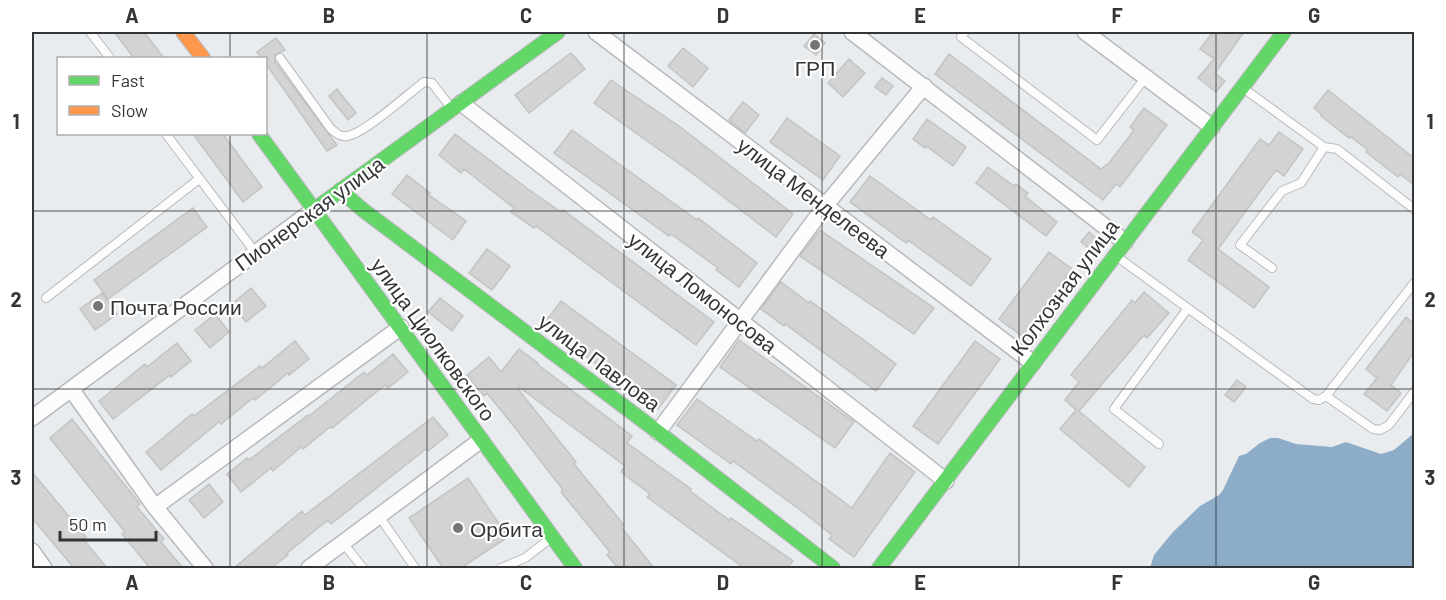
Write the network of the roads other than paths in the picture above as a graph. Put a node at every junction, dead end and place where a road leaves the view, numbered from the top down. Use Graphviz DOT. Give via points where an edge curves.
graph roads {
  1 [pos="90,32"];
  2 [pos="183,32"];
  3 [pos="558,32"];
  4 [pos="596,32"];
  5 [pos="852,32"];
  6 [pos="965,32"];
  7 [pos="1085,32"];
  8 [pos="1284,32"];
  9 [pos="197,56"];
  10 [pos="109,57"];
  11 [pos="280,58"];
  12 [pos="1146,77"];
  13 [pos="924,86"];
  14 [pos="1242,87"];
  15 [pos="457,106"];
  16 [pos="1212,127"];
  17 [pos="167,135"];
  18 [pos="260,135"];
  19 [pos="1324,147"];
  20 [pos="199,179"];
  21 [pos="340,190"];
  22 [pos="825,206"];
  23 [pos="315,209"];
  24 [pos="1414,209"];
  25 [pos="1125,242"];
  26 [pos="255,252"];
  27 [pos="1115,255"];
  28 [pos="1272,268"];
  29 [pos="1414,283"];
  30 [pos="46,298"];
  31 [pos="1188,308"];
  32 [pos="740,321"];
  33 [pos="400,327"];
  34 [pos="1033,363"];
  35 [pos="71,389"];
  36 [pos="1414,392"];
  37 [pos="1326,396"];
  38 [pos="32,418"];
  39 [pos="658,432"];
  40 [pos="480,440"];
  41 [pos="1159,444"];
  42 [pos="946,481"];
  43 [pos="155,507"];
  44 [pos="379,516"];
  45 [pos="552,537"];
  46 [pos="343,543"];
  47 [pos="32,551"];
  48 [pos="525,558"];
  49 [pos="44,568"];
  50 [pos="205,568"];
  51 [pos="309,568"];
  52 [pos="363,568"];
  53 [pos="415,568"];
  54 [pos="501,568"];
  55 [pos="519,568"];
  56 [pos="574,568"];
  57 [pos="833,568"];
  58 [pos="879,568"];
  1 -- 10 [label="lane"];
  2 -- 9 [label="street"];
  3 -- 15 [label="street, Пионерская улица"];
  4 -- 22 [label="street, улица Менделеева"];
  5 -- 13 [label="street"];
  6 -- 12 [label="lane" via="961,37 1097,140"];
  7 -- 12 [label="street"];
  8 -- 14 [label="street, Колхозная улица"];
  11 -- 15 [label="lane" via="331,129 346,137 360,132 424,82 428,81"];
  12 -- 16 [label="street"];
  13 -- 22 [label="street"];
  13 -- 25 [label="street"];
  14 -- 16 [label="street, Колхозная улица"];
  14 -- 19 [label="lane"];
  15 -- 21 [label="street, Пионерская улица"];
  15 -- 32 [label="street, улица Ломоносова"];
  16 -- 25 [label="street, Колхозная улица"];
  17 -- 20 [label="lane"];
  18 -- 23 [label="street, улица Циолковского"];
  19 -- 24 [label="lane" via="1337,148"];
  19 -- 28 [label="lane" via="1301,183 1282,191 1240,244"];
  20 -- 26 [label="lane"];
  20 -- 30 [label="lane"];
  21 -- 23 [label="street, Пионерская улица"];
  21 -- 39 [label="street, улица Павлова"];
  22 -- 32 [label="street"];
  22 -- 34 [label="street, улица Менделеева"];
  23 -- 26 [label="street, Пионерская улица"];
  23 -- 33 [label="street, улица Циолковского"];
  25 -- 27 [label="street, Колхозная улица"];
  26 -- 35 [label="street, Пионерская улица"];
  27 -- 31 [label="lane"];
  27 -- 34 [label="street, Колхозная улица"];
  29 -- 37 [label="lane"];
  31 -- 37 [label="lane" via="1313,399"];
  31 -- 41 [label="lane" via="1114,409"];
  32 -- 39 [label="street"];
  32 -- 42 [label="street, улица Ломоносова"];
  33 -- 40 [label="street, улица Циолковского"];
  33 -- 43 [label="street"];
  34 -- 42 [label="street, Колхозная улица"];
  35 -- 38 [label="street, Пионерская улица"];
  35 -- 43 [label="street"];
  36 -- 37 [label="lane" via="1389,425 1380,430"];
  39 -- 57 [label="street, улица Павлова"];
  40 -- 44 [label="street"];
  40 -- 45 [label="street, улица Циолковского"];
  42 -- 58 [label="street, Колхозная улица"];
  43 -- 50 [label="street"];
  44 -- 46 [label="street"];
  44 -- 53 [label="lane"];
  45 -- 48 [label="lane"];
  45 -- 56 [label="street, улица Циолковского"];
  46 -- 51 [label="street"];
  46 -- 52 [label="lane"];
  47 -- 49 [label="street"];
  48 -- 54 [label="lane"];
  48 -- 55 [label="lane"];
}
